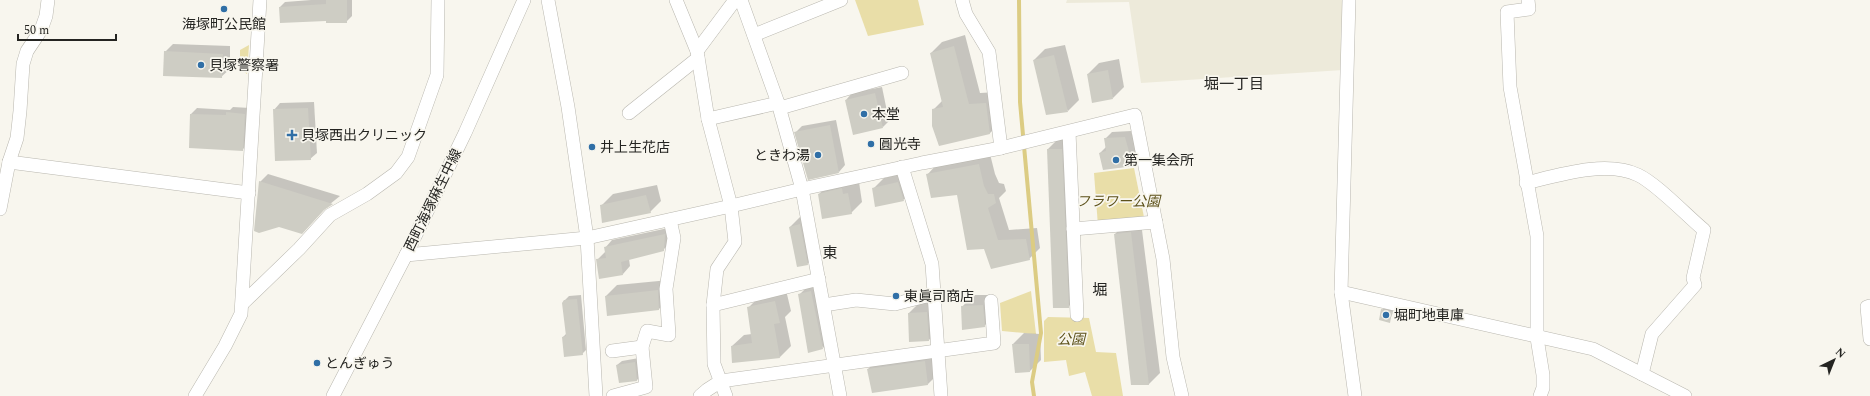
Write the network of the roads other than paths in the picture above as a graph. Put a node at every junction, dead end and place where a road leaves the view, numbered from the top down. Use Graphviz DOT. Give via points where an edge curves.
graph roads {
  1 [pos="48,0"];
  2 [pos="260,0"];
  3 [pos="438,0"];
  4 [pos="524,0"];
  5 [pos="548,0"];
  6 [pos="676,0"];
  7 [pos="735,0"];
  8 [pos="741,0"];
  9 [pos="841,0"];
  10 [pos="962,0"];
  11 [pos="1350,0"];
  12 [pos="1528,0"];
  13 [pos="754,35"];
  14 [pos="698,55"];
  15 [pos="902,73"];
  16 [pos="779,105"];
  17 [pos="628,113"];
  18 [pos="708,118"];
  19 [pos="1069,132"];
  20 [pos="1002,148"];
  21 [pos="9,162"];
  22 [pos="902,167"];
  23 [pos="1526,183"];
  24 [pos="802,188"];
  25 [pos="249,193"];
  26 [pos="732,206"];
  27 [pos="0,209"];
  28 [pos="670,220"];
  29 [pos="1156,222"];
  30 [pos="1073,229"];
  31 [pos="587,238"];
  32 [pos="406,256"];
  33 [pos="819,278"];
  34 [pos="1342,292"];
  35 [pos="934,294"];
  36 [pos="991,301"];
  37 [pos="242,304"];
  38 [pos="824,305"];
  39 [pos="713,306"];
  40 [pos="1870,306"];
  41 [pos="1077,315"];
  42 [pos="1537,338"];
  43 [pos="1870,339"];
  44 [pos="642,347"];
  45 [pos="612,351"];
  46 [pos="938,351"];
  47 [pos="835,366"];
  48 [pos="1642,374"];
  49 [pos="721,381"];
  50 [pos="195,396"];
  51 [pos="333,396"];
  52 [pos="596,396"];
  53 [pos="613,396"];
  54 [pos="700,396"];
  55 [pos="726,396"];
  56 [pos="840,396"];
  57 [pos="941,396"];
  58 [pos="1182,396"];
  59 [pos="1355,396"];
  60 [pos="1540,396"];
  61 [pos="1684,396"];
  1 -- 21 [label="street" via="41,30 27,51 23,64 17,138"];
  2 -- 25 [label="street"];
  3 -- 37 [label="street" via="437,75 408,157 396,173 367,194 330,215"];
  4 -- 32 [label="street, 西町海塚麻生中線" via="465,133"];
  5 -- 31 [label="street" via="568,107"];
  6 -- 14 [label="street"];
  7 -- 14 [label="street"];
  8 -- 13 [label="street"];
  9 -- 13 [label="street"];
  10 -- 20 [label="street" via="966,14 989,52"];
  11 -- 34 [label="street"];
  12 -- 23 [label="street" via="1529,9 1507,12 1510,87"];
  13 -- 16 [label="street"];
  14 -- 17 [label="street"];
  14 -- 18 [label="street"];
  15 -- 16 [label="street"];
  16 -- 18 [label="street"];
  16 -- 24 [label="street"];
  18 -- 26 [label="street"];
  19 -- 20 [label="street"];
  19 -- 29 [label="street" via="1135,115"];
  19 -- 30 [label="street"];
  20 -- 22 [label="street"];
  21 -- 25 [label="street"];
  21 -- 27 [label="street"];
  22 -- 24 [label="street"];
  22 -- 35 [label="street" via="932,264"];
  23 -- 42 [label="street" via="1537,236"];
  23 -- 48 [label="street" via="1574,172 1610,168 1637,174 1651,183 1704,230 1693,278 1695,286 1652,334"];
  24 -- 26 [label="street"];
  24 -- 33 [label="street"];
  25 -- 37 [label="street"];
  26 -- 28 [label="street"];
  26 -- 39 [label="street" via="735,242 717,269"];
  28 -- 31 [label="street"];
  28 -- 44 [label="street" via="674,238 666,289 669,335 647,331"];
  29 -- 30 [label="street"];
  29 -- 58 [label="street" via="1163,259 1173,357"];
  30 -- 41 [label="street"];
  31 -- 32 [label="street"];
  31 -- 52 [label="street"];
  32 -- 51 [label="street, 西町海塚麻生中線"];
  33 -- 38 [label="street"];
  33 -- 39 [label="street"];
  34 -- 42 [label="street"];
  34 -- 59 [label="street"];
  35 -- 38 [label="street" via="895,304 856,300"];
  35 -- 46 [label="street"];
  36 -- 46 [label="street" via="994,343"];
  37 -- 50 [label="street" via="241,314 225,346"];
  38 -- 47 [label="street"];
  39 -- 49 [label="street" via="714,364"];
  40 -- 43 [label="street" via="1867,307"];
  42 -- 48 [label="street" via="1593,349"];
  42 -- 60 [label="street" via="1543,375"];
  44 -- 45 [label="street"];
  44 -- 53 [label="street" via="646,387"];
  46 -- 47 [label="street"];
  46 -- 57 [label="street"];
  47 -- 49 [label="street"];
  47 -- 56 [label="street"];
  48 -- 61 [label="street"];
  49 -- 54 [label="street"];
  49 -- 55 [label="street"];
}
